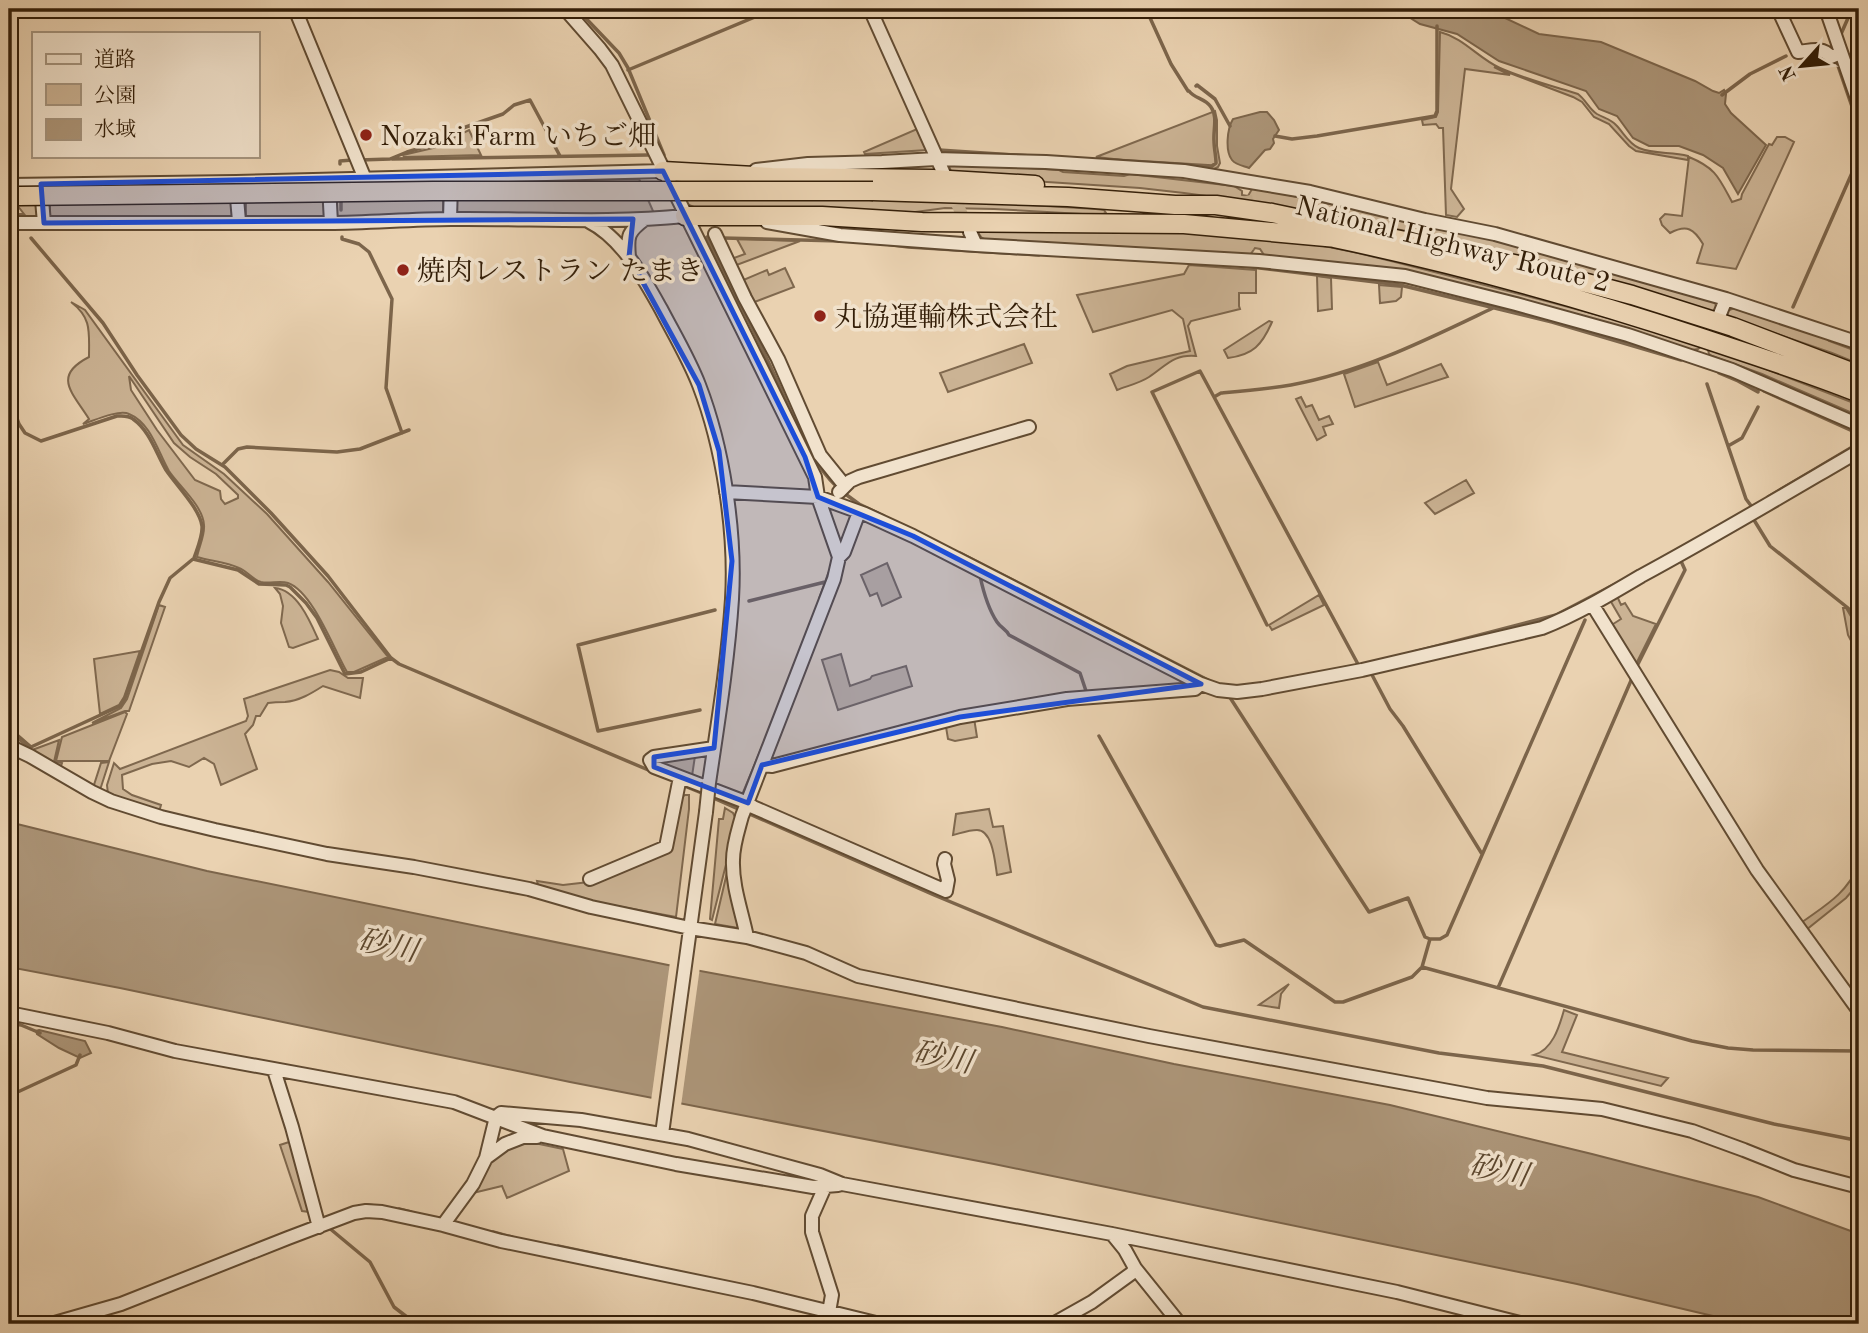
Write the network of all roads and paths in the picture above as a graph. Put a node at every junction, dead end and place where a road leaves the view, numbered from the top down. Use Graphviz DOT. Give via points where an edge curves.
graph roads {
  1 [pos="295,9"];
  2 [pos="565,9"];
  3 [pos="870,9"];
  4 [pos="1713,9"];
  5 [pos="1763,9"];
  6 [pos="1778,9"];
  7 [pos="1826,9"];
  8 [pos="1837,55"];
  9 [pos="1859,104"];
  10 [pos="936,159"];
  11 [pos="663,172"];
  12 [pos="733,174"];
  13 [pos="944,174"];
  14 [pos="451,178"];
  15 [pos="365,179"];
  16 [pos="328,180"];
  17 [pos="236,182"];
  18 [pos="1244,182"];
  19 [pos="41,184"];
  20 [pos="9,185"];
  21 [pos="9,196"];
  22 [pos="1022,196"];
  23 [pos="1247,196"];
  24 [pos="1216,205"];
  25 [pos="685,216"];
  26 [pos="734,216"];
  27 [pos="450,219"];
  28 [pos="646,219"];
  29 [pos="587,220"];
  30 [pos="239,222"];
  31 [pos="9,223"];
  32 [pos="44,223"];
  33 [pos="331,223"];
  34 [pos="970,232"];
  35 [pos="715,234"];
  36 [pos="1336,238"];
  37 [pos="976,245"];
  38 [pos="629,257"];
  39 [pos="1726,299"];
  40 [pos="1720,314"];
  41 [pos="1859,343"];
  42 [pos="1705,346"];
  43 [pos="1699,358"];
  44 [pos="1859,375"];
  45 [pos="1859,393"];
  46 [pos="1859,425"];
  47 [pos="1029,427"];
  48 [pos="1859,451"];
  49 [pos="726,492"];
  50 [pos="839,492"];
  51 [pos="818,497"];
  52 [pos="859,512"];
  53 [pos="839,555"];
  54 [pos="1592,604"];
  55 [pos="1201,684"];
  56 [pos="9,746"];
  57 [pos="714,748"];
  58 [pos="762,765"];
  59 [pos="679,781"];
  60 [pos="743,806"];
  61 [pos="945,859"];
  62 [pos="590,879"];
  63 [pos="690,928"];
  64 [pos="747,937"];
  65 [pos="1859,1010"];
  66 [pos="9,1013"];
  67 [pos="274,1070"];
  68 [pos="496,1117"];
  69 [pos="662,1134"];
  70 [pos="543,1136"];
  71 [pos="486,1158"];
  72 [pos="826,1182"];
  73 [pos="1859,1187"];
  74 [pos="318,1223"];
  75 [pos="443,1225"];
  76 [pos="1112,1234"];
  77 [pos="1135,1268"];
  78 [pos="830,1308"];
  79 [pos="51,1324"];
  80 [pos="880,1324"];
  81 [pos="1052,1324"];
  82 [pos="1180,1324"];
  83 [pos="1524,1324"];
  1 -- 15 [label="street"];
  2 -- 11 [label="street" via="612,65"];
  3 -- 10 [label="street"];
  4 -- 5 [label="street"];
  6 -- 8 [label="street" via="1798,52 1813,49"];
  7 -- 8 [label="street"];
  8 -- 9 [label="street"];
  10 -- 12 [label="street" via="808,164"];
  10 -- 13 [label="street"];
  10 -- 18 [label="street" via="1170,170"];
  11 -- 12 [label="highway"];
  11 -- 14 [label="street"];
  11 -- 25 [label="street"];
  12 -- 24 [label="highway" via="1024,184 1148,194"];
  14 -- 15 [label="street"];
  14 -- 27 [label="street"];
  15 -- 16 [label="street"];
  16 -- 17 [label="street"];
  16 -- 33 [label="street"];
  17 -- 19 [label="street"];
  17 -- 30 [label="street"];
  18 -- 23 [label="street"];
  18 -- 39 [label="street" via="1310,192 1495,234"];
  19 -- 20 [label="street"];
  19 -- 32 [label="street"];
  21 -- 22 [label="highway, National Highway Route 2, bridge" via="419,191 873,191"];
  22 -- 24 [label="highway, National Highway Route 2"];
  22 -- 36 [label="highway, National Highway Route 2" via="1068,205 1185,212"];
  24 -- 44 [label="highway, National Highway Route 2" via="1415,242 1582,281 1733,327"];
  25 -- 26 [label="highway"];
  25 -- 28 [label="street"];
  25 -- 51 [label="street" via="815,477"];
  26 -- 36 [label="highway" via="1184,224"];
  26 -- 37 [label="street" via="840,235"];
  27 -- 29 [label="street"];
  27 -- 33 [label="street"];
  28 -- 29 [label="street"];
  28 -- 38 [label="street" via="629,233"];
  29 -- 38 [label="street" via="605,231"];
  30 -- 32 [label="street"];
  30 -- 33 [label="street"];
  31 -- 32 [label="street"];
  34 -- 37 [label="street"];
  35 -- 50 [label="street"];
  36 -- 45 [label="highway, National Highway Route 2" via="1631,315"];
  37 -- 43 [label="street" via="1258,255 1405,276"];
  38 -- 49 [label="street" via="699,385"];
  39 -- 40 [label="street"];
  39 -- 41 [label="street"];
  42 -- 43 [label="street"];
  43 -- 46 [label="street"];
  47 -- 50 [label="street" via="859,477"];
  48 -- 54 [label="street"];
  49 -- 51 [label="street"];
  49 -- 57 [label="street" via="732,598"];
  50 -- 51 [label="street"];
  50 -- 52 [label="street"];
  51 -- 53 [label="street"];
  52 -- 53 [label="street"];
  52 -- 55 [label="street"];
  53 -- 58 [label="street" via="834,579"];
  54 -- 55 [label="street" via="1542,628 1362,670 1237,692"];
  54 -- 65 [label="street" via="1757,870"];
  55 -- 58 [label="street" via="960,717"];
  56 -- 63 [label="street" via="101,796 161,817 327,854 528,889"];
  57 -- 59 [label="street" via="650,760"];
  57 -- 63 [label="street, bridge"];
  58 -- 60 [label="street"];
  59 -- 60 [label="street"];
  59 -- 62 [label="street" via="666,847"];
  60 -- 61 [label="street" via="946,891"];
  60 -- 64 [label="street" via="733,860"];
  63 -- 64 [label="street"];
  63 -- 69 [label="street"];
  64 -- 73 [label="street" via="806,953 858,976 1149,1036 1487,1098 1602,1109 1692,1131 1794,1170"];
  66 -- 67 [label="street"];
  67 -- 68 [label="street" via="454,1102"];
  67 -- 74 [label="street"];
  68 -- 69 [label="street" via="501,1113 581,1120"];
  68 -- 70 [label="street"];
  68 -- 71 [label="street"];
  69 -- 72 [label="street" via="723,1148"];
  70 -- 71 [label="street" via="523,1137"];
  70 -- 72 [label="street" via="813,1187"];
  71 -- 75 [label="street"];
  72 -- 76 [label="street"];
  72 -- 78 [label="street" via="812,1216 812,1231 832,1295"];
  74 -- 75 [label="street" via="366,1211"];
  74 -- 79 [label="street" via="121,1304"];
  75 -- 78 [label="street"];
  76 -- 77 [label="street"];
  76 -- 83 [label="street" via="1397,1292"];
  77 -- 81 [label="street" via="1092,1302"];
  77 -- 82 [label="street"];
  78 -- 80 [label="street"];
}
